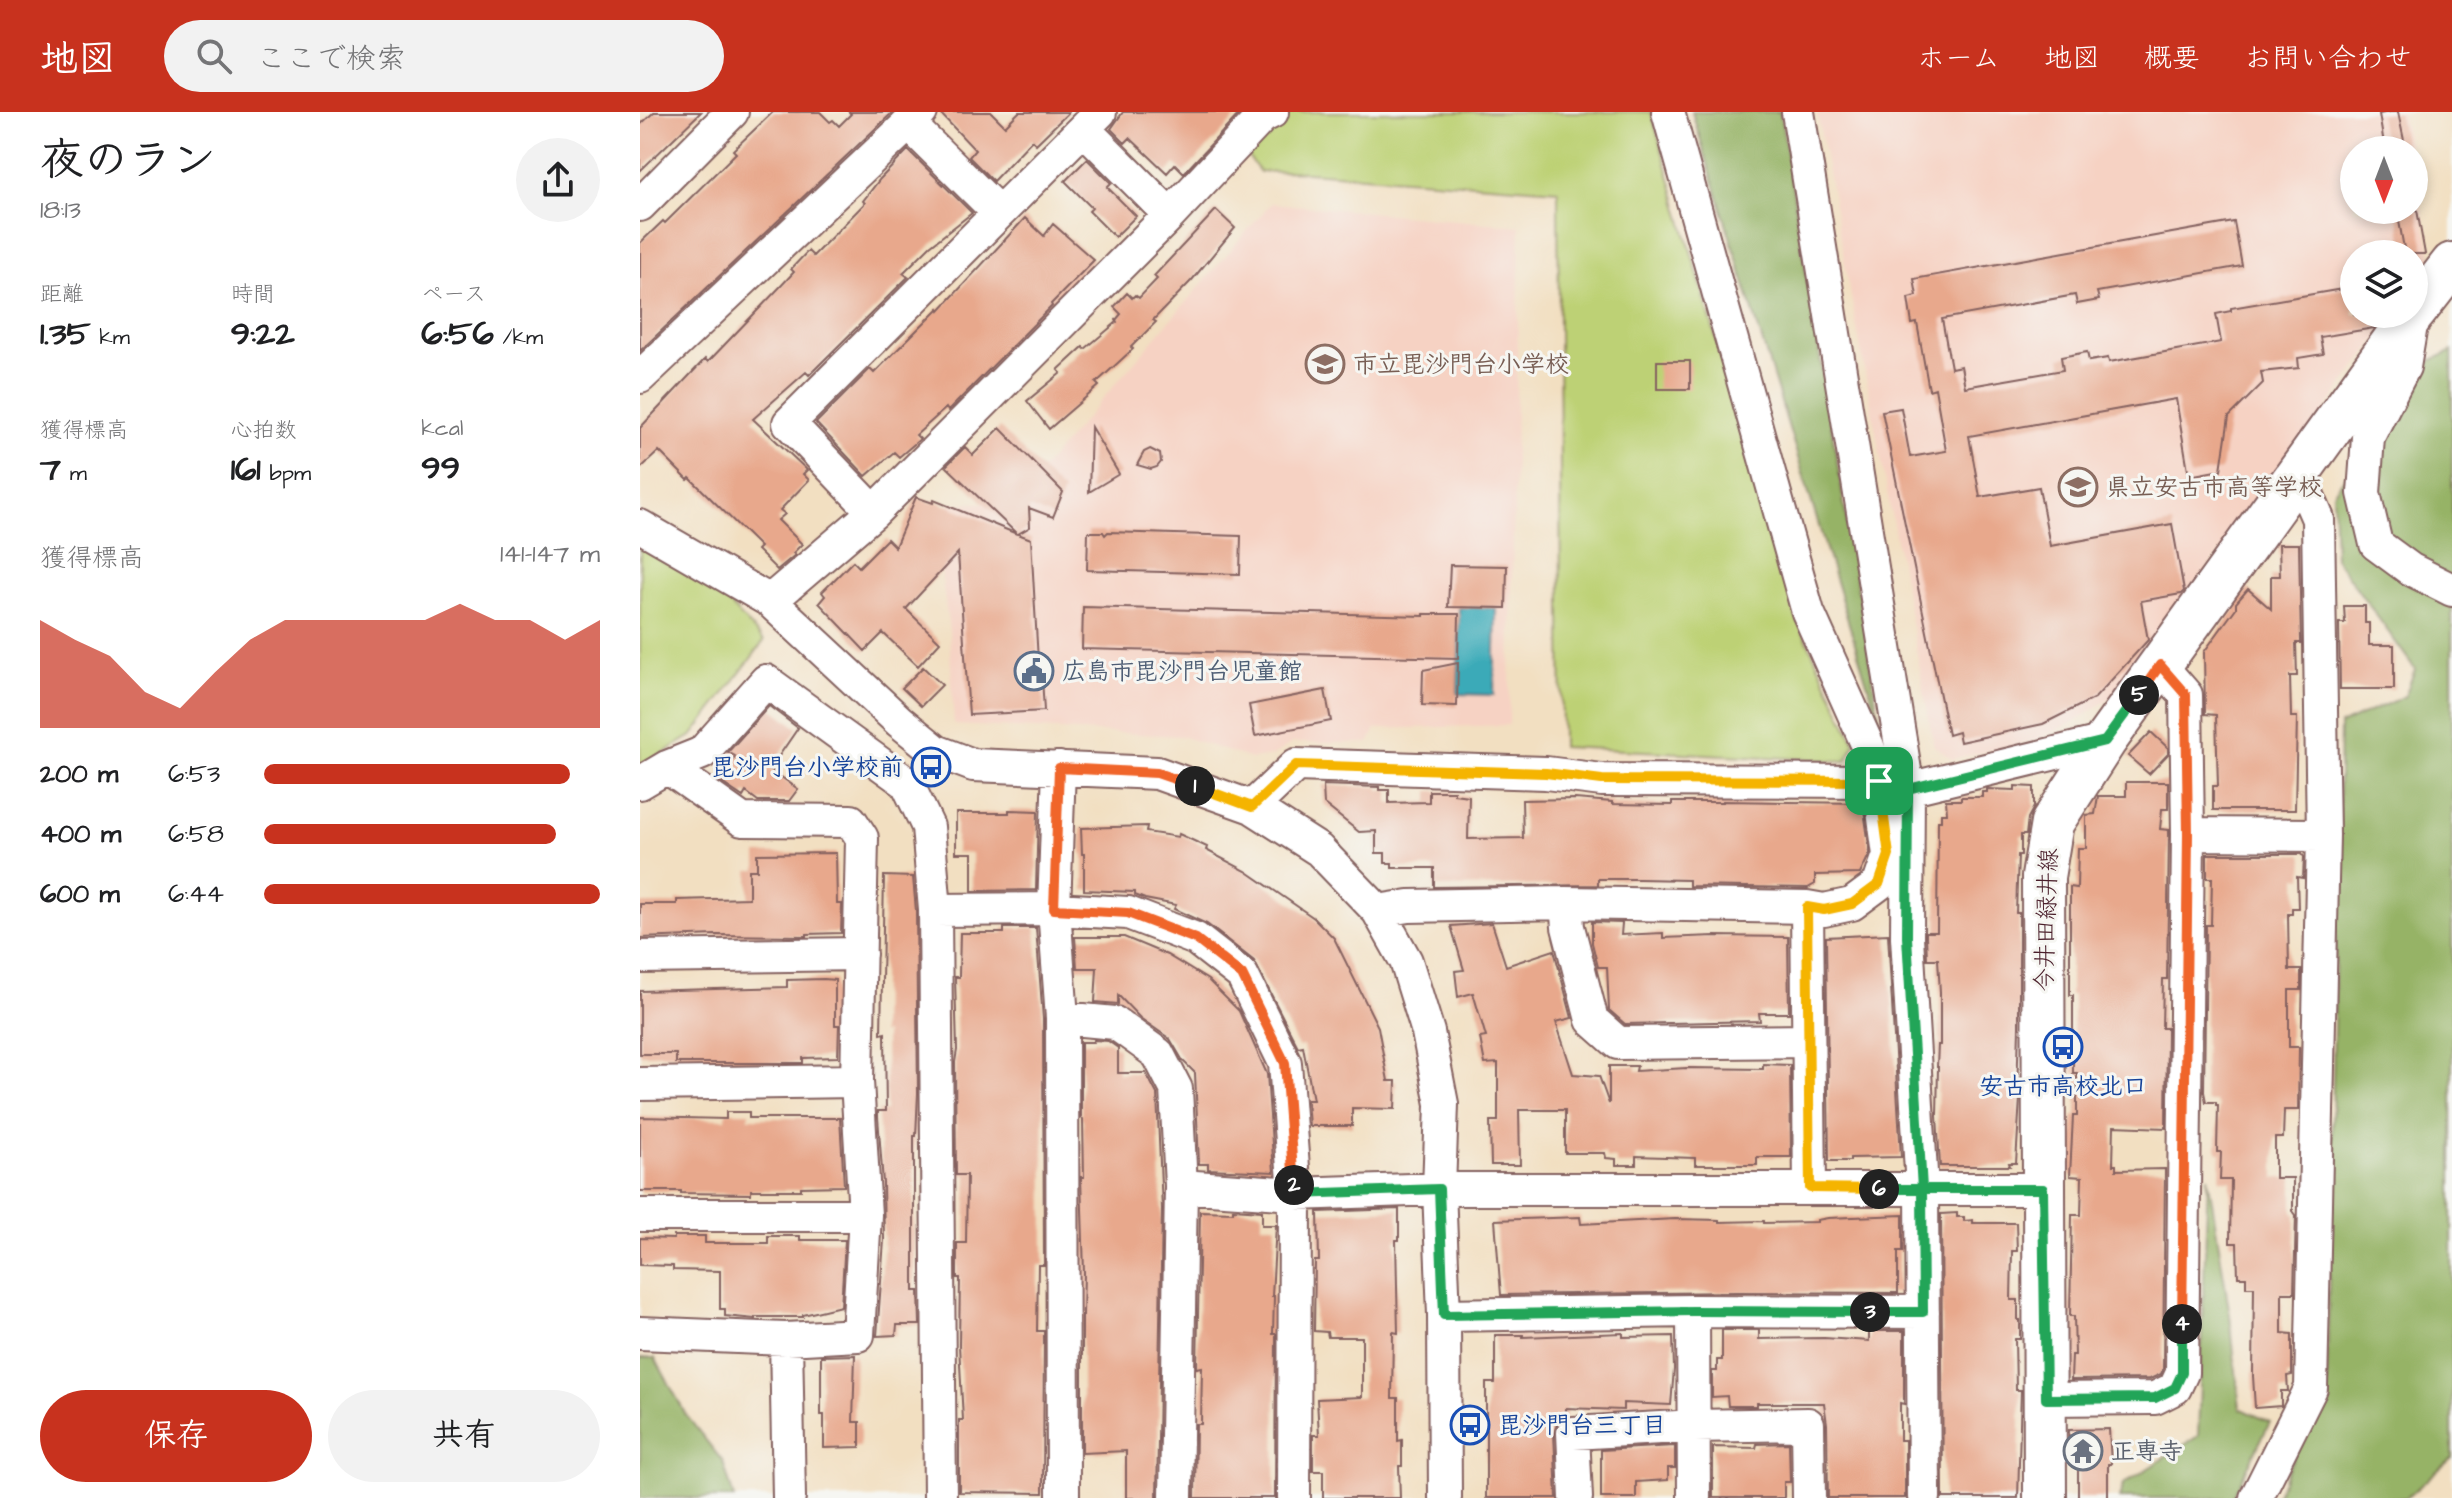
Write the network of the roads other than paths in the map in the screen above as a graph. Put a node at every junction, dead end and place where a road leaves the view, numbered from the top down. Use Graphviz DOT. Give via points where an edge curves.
graph roads {
  1 [pos="732,112"];
  2 [pos="1272,112"];
  3 [pos="1668,112"];
  4 [pos="1798,112"];
  5 [pos="915,118"];
  6 [pos="1092,120"];
  7 [pos="640,205"];
  8 [pos="999,213"];
  9 [pos="1170,215"];
  10 [pos="2452,264"];
  11 [pos="2428,295"];
  12 [pos="2403,328"];
  13 [pos="2411,328"];
  14 [pos="640,377"];
  15 [pos="2298,473"];
  16 [pos="874,512"];
  17 [pos="640,526"];
  18 [pos="2452,590"];
  19 [pos="770,601"];
  20 [pos="2160,665"];
  21 [pos="2105,741"];
  22 [pos="1059,768"];
  23 [pos="654,775"];
  24 [pos="1894,785"];
  25 [pos="1252,807"];
  26 [pos="2188,834"];
  27 [pos="2323,835"];
  28 [pos="1566,903"];
  29 [pos="1807,907"];
  30 [pos="1054,909"];
  31 [pos="935,910"];
  32 [pos="1378,911"];
  33 [pos="860,954"];
  34 [pos="640,957"];
  35 [pos="1062,1018"];
  36 [pos="1807,1041"];
  37 [pos="857,1081"];
  38 [pos="640,1084"];
  39 [pos="1181,1186"];
  40 [pos="1810,1188"];
  41 [pos="1439,1189"];
  42 [pos="1922,1189"];
  43 [pos="2043,1189"];
  44 [pos="1295,1194"];
  45 [pos="640,1215"];
  46 [pos="865,1215"];
  47 [pos="1693,1311"];
  48 [pos="1923,1312"];
  49 [pos="1444,1315"];
  50 [pos="640,1333"];
  51 [pos="786,1339"];
  52 [pos="2046,1399"];
  53 [pos="1695,1426"];
  54 [pos="789,1498"];
  55 [pos="940,1498"];
  56 [pos="1063,1498"];
  57 [pos="1176,1498"];
  58 [pos="1294,1498"];
  59 [pos="1445,1498"];
  60 [pos="1576,1498"];
  61 [pos="1694,1498"];
  62 [pos="1809,1498"];
  63 [pos="1924,1498"];
  64 [pos="2045,1498"];
  65 [pos="2256,1498"];
  1 -- 7 [label="street"];
  2 -- 9 [label="street"];
  3 -- 24 [label="street" via="1808,612 1868,746"];
  4 -- 24 [label="street"];
  5 -- 8 [label="street"];
  5 -- 14 [label="street"];
  6 -- 8 [label="street"];
  6 -- 9 [label="street"];
  8 -- 16 [label="street" via="789,423"];
  9 -- 16 [label="street"];
  10 -- 11 [label="main road, 今井田緑井線"];
  12 -- 15 [label="main road, 今井田緑井線"];
  13 -- 18 [label="street" via="2404,367 2368,437 2364,493 2376,544"];
  15 -- 20 [label="main road, 今井田緑井線"];
  15 -- 27 [label="street" via="2318,519"];
  16 -- 19 [label="street"];
  17 -- 19 [label="street"];
  19 -- 22 [label="street" via="936,751 973,765"];
  20 -- 21 [label="main road, 今井田緑井線"];
  20 -- 26 [label="street" via="2186,695"];
  21 -- 24 [label="street"];
  21 -- 43 [label="main road, 今井田緑井線" via="2052,823 2043,877"];
  22 -- 25 [label="street" via="1157,773"];
  22 -- 30 [label="street"];
  23 -- 31 [label="street" via="702,753 766,681 907,783 928,827"];
  23 -- 33 [label="street" via="742,820 851,821 862,838"];
  24 -- 25 [label="street" via="1602,780 1546,773 1296,765"];
  24 -- 29 [label="street" via="1889,855 1879,884 1852,904 1824,910"];
  24 -- 42 [label="street"];
  25 -- 32 [label="street" via="1319,850"];
  26 -- 27 [label="street"];
  26 -- 52 [label="street" via="2182,1373 2175,1388 2155,1398"];
  27 -- 65 [label="street" via="2311,1388"];
  28 -- 29 [label="street"];
  28 -- 32 [label="street"];
  28 -- 36 [label="street" via="1592,1020 1618,1043"];
  29 -- 36 [label="street"];
  30 -- 31 [label="street"];
  30 -- 35 [label="street"];
  30 -- 44 [label="street" via="1128,913 1196,939 1242,975 1285,1063"];
  31 -- 55 [label="street"];
  32 -- 41 [label="street" via="1406,961 1428,1032 1442,1104"];
  33 -- 34 [label="street"];
  33 -- 37 [label="street"];
  35 -- 39 [label="street" via="1115,1023 1158,1054 1176,1089"];
  35 -- 56 [label="street"];
  36 -- 40 [label="street"];
  37 -- 38 [label="street"];
  37 -- 46 [label="street"];
  39 -- 44 [label="street"];
  39 -- 57 [label="street"];
  40 -- 41 [label="street"];
  40 -- 42 [label="street"];
  41 -- 44 [label="street"];
  41 -- 49 [label="street"];
  42 -- 43 [label="street"];
  42 -- 48 [label="street"];
  43 -- 52 [label="main road, 今井田緑井線"];
  44 -- 58 [label="street"];
  45 -- 46 [label="street"];
  46 -- 51 [label="street" via="858,1335"];
  47 -- 48 [label="street"];
  47 -- 49 [label="street"];
  47 -- 53 [label="street"];
  48 -- 63 [label="street"];
  49 -- 59 [label="street"];
  50 -- 51 [label="street"];
  51 -- 54 [label="street"];
  52 -- 64 [label="main road, 今井田緑井線"];
  53 -- 60 [label="street" via="1573,1433"];
  53 -- 61 [label="street"];
  53 -- 62 [label="street" via="1808,1424"];
}
